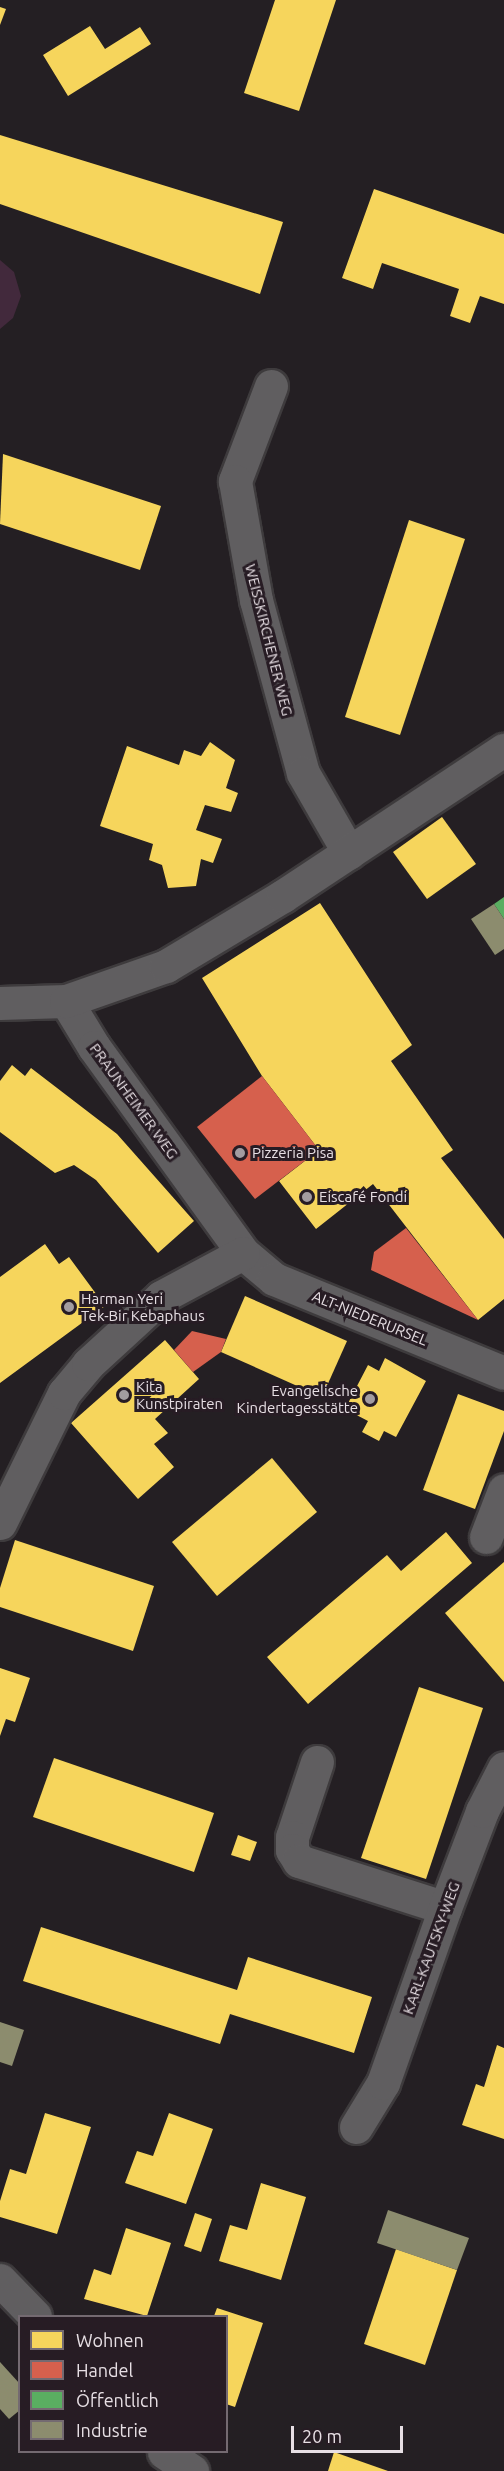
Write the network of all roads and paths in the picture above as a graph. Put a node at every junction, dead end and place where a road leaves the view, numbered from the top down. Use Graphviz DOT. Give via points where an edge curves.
graph roads {
  1 [pos="271,386"];
  2 [pos="504,750"];
  3 [pos="349,853"];
  4 [pos="66,1001"];
  5 [pos="0,1003"];
  6 [pos="243,1253"];
  7 [pos="504,1373"];
  8 [pos="504,1490"];
  9 [pos="0,1523"];
  10 [pos="486,1537"];
  11 [pos="317,1762"];
  12 [pos="504,1768"];
  13 [pos="445,1908"];
  14 [pos="356,2127"];
  15 [pos="0,2280"];
  16 [pos="34,2315"];
  17 [pos="167,2453"];
  18 [pos="192,2471"];
  1 -- 3 [label="street, WEISSKIRCHENER WEG" via="235,481 256,600 303,773"];
  2 -- 3 [label="street" via="412,807"];
  3 -- 4 [label="street" via="166,966"];
  4 -- 5 [label="street"];
  4 -- 6 [label="street, PRAUNHEIMER WEG" via="94,1047"];
  6 -- 7 [label="street, ALT-NIEDERURSEL" via="274,1279"];
  6 -- 9 [label="street" via="161,1297 88,1364 64,1393"];
  8 -- 10 [label="street"];
  11 -- 13 [label="street" via="292,1837 292,1850 299,1861"];
  12 -- 13 [label="street, KARL-KAUTSKY-WEG" via="482,1811"];
  13 -- 14 [label="street, KARL-KAUTSKY-WEG" via="383,2083"];
  15 -- 16 [label="street"];
  17 -- 18 [label="street"];
}
